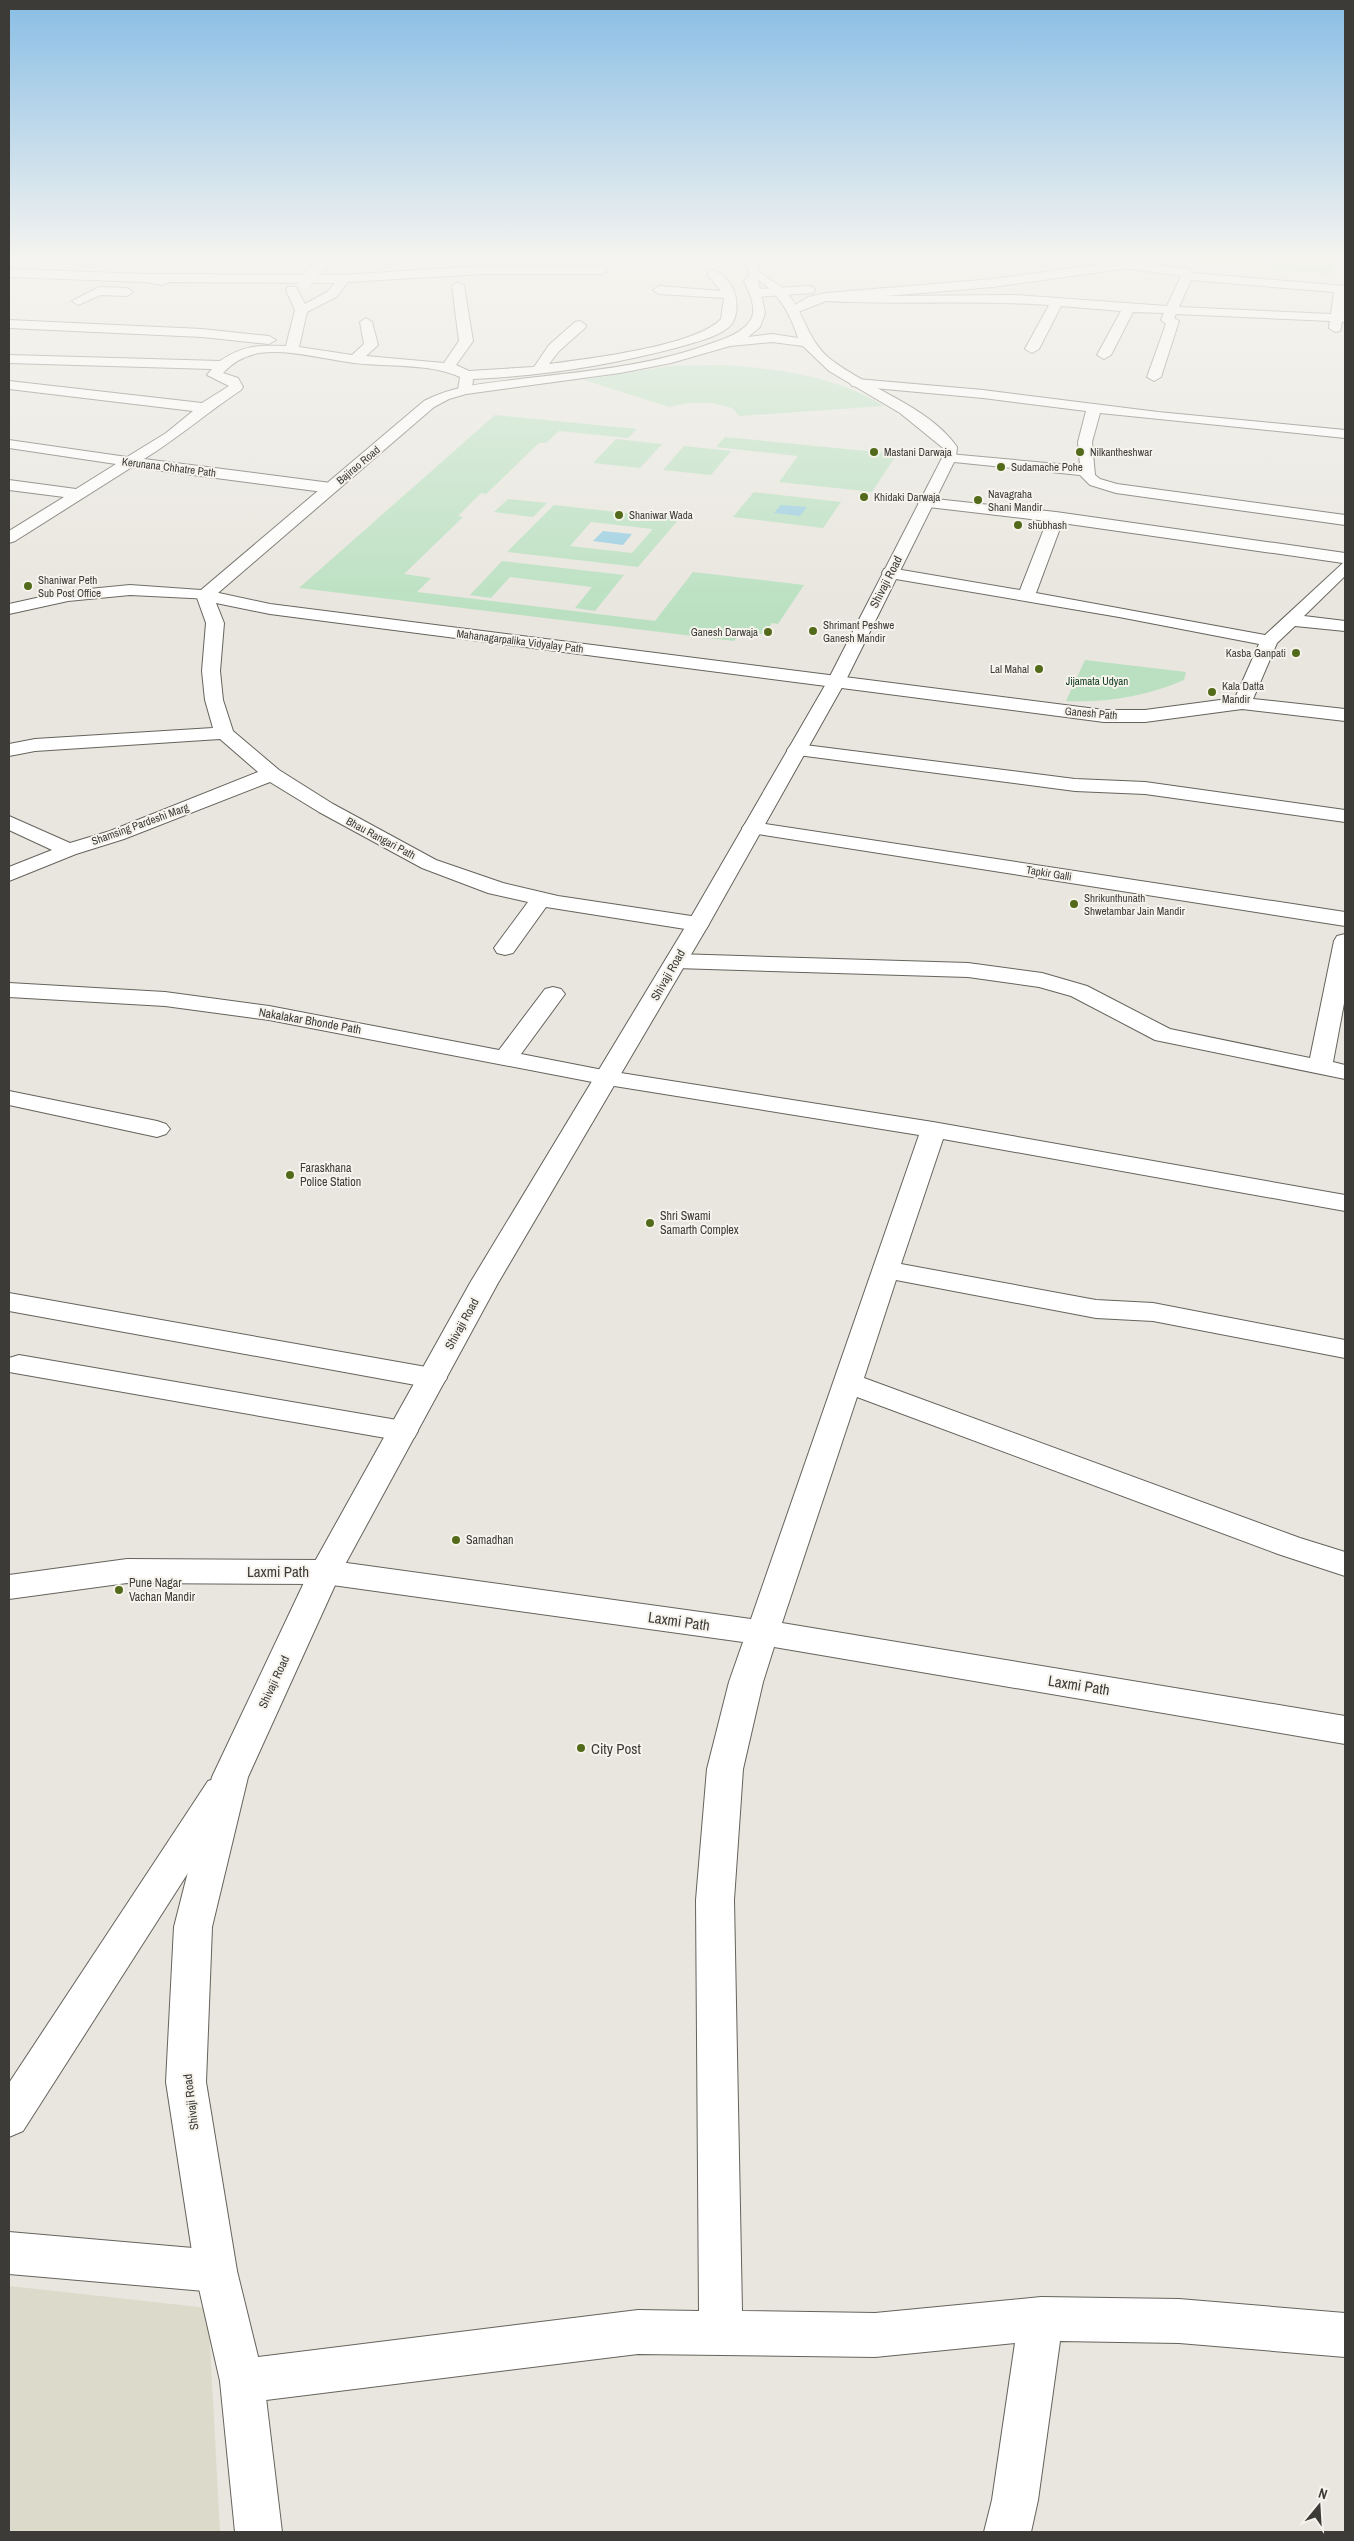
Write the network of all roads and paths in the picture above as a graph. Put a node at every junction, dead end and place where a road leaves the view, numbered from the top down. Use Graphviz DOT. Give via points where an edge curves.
graph roads {
  1 [pos="222,378"];
  2 [pos="460,378"];
  3 [pos="499,378"];
  4 [pos="518,378"];
  5 [pos="849,378"];
  6 [pos="466,383"];
  7 [pos="857,383"];
  8 [pos="9,385"];
  9 [pos="205,408"];
  10 [pos="1095,408"];
  11 [pos="1345,434"];
  12 [pos="9,444"];
  13 [pos="949,458"];
  14 [pos="130,462"];
  15 [pos="1088,471"];
  16 [pos="9,485"];
  17 [pos="331,488"];
  18 [pos="78,494"];
  19 [pos="926,503"];
  20 [pos="1056,517"];
  21 [pos="1345,520"];
  22 [pos="9,538"];
  23 [pos="1345,558"];
  24 [pos="1345,567"];
  25 [pos="890,574"];
  26 [pos="205,595"];
  27 [pos="1026,596"];
  28 [pos="9,609"];
  29 [pos="1290,620"];
  30 [pos="1345,626"];
  31 [pos="1269,641"];
  32 [pos="836,682"];
  33 [pos="1242,704"];
  34 [pos="1345,715"];
  35 [pos="224,733"];
  36 [pos="9,750"];
  37 [pos="797,750"];
  38 [pos="272,774"];
  39 [pos="1345,816"];
  40 [pos="9,822"];
  41 [pos="752,828"];
  42 [pos="69,850"];
  43 [pos="9,875"];
  44 [pos="541,899"];
  45 [pos="1345,919"];
  46 [pos="698,924"];
  47 [pos="1345,941"];
  48 [pos="505,948"];
  49 [pos="676,961"];
  50 [pos="9,990"];
  51 [pos="553,994"];
  52 [pos="506,1057"];
  53 [pos="1320,1067"];
  54 [pos="1345,1072"];
  55 [pos="608,1078"];
  56 [pos="9,1098"];
  57 [pos="157,1129"];
  58 [pos="933,1130"];
  59 [pos="1345,1203"];
  60 [pos="886,1270"];
  61 [pos="9,1302"];
  62 [pos="1345,1349"];
  63 [pos="19,1365"];
  64 [pos="432,1378"];
  65 [pos="848,1383"];
  66 [pos="403,1431"];
  67 [pos="1345,1564"];
  68 [pos="325,1572"];
  69 [pos="9,1587"];
  70 [pos="765,1633"];
  71 [pos="1345,1730"];
  72 [pos="230,1777"];
  73 [pos="9,2118"];
  74 [pos="9,2253"];
  75 [pos="216,2271"];
  76 [pos="1041,2320"];
  77 [pos="721,2334"];
  78 [pos="1345,2335"];
  79 [pos="242,2381"];
  80 [pos="258,2532"];
  81 [pos="1008,2532"];
  1 -- 9 [label="main road" via="233,381 236,387"];
  2 -- 6 [label="main road"];
  3 -- 6 [label="main road"];
  4 -- 6 [label="main road, Bajirao Road"];
  5 -- 7 [label="main road"];
  6 -- 17 [label="main road, Bajirao Road" via="429,404"];
  7 -- 10 [label="main road"];
  7 -- 13 [label="main road" via="891,401 935,432 950,447"];
  8 -- 9 [label="main road"];
  9 -- 14 [label="main road" via="171,436"];
  10 -- 11 [label="main road"];
  10 -- 15 [label="main road" via="1085,442"];
  12 -- 14 [label="main road, Kerunana Chhatre Path"];
  13 -- 15 [label="main road"];
  13 -- 19 [label="main road, Shivaji Road"];
  14 -- 17 [label="main road, Kerunana Chhatre Path"];
  14 -- 18 [label="main road"];
  15 -- 21 [label="main road" via="1088,476 1095,482 1116,488"];
  16 -- 18 [label="main road"];
  17 -- 26 [label="main road, Bajirao Road"];
  18 -- 22 [label="main road"];
  19 -- 20 [label="main road"];
  19 -- 25 [label="main road, Shivaji Road"];
  20 -- 23 [label="main road"];
  20 -- 27 [label="main road"];
  24 -- 29 [label="main road"];
  25 -- 27 [label="main road"];
  25 -- 32 [label="main road, Shivaji Road"];
  26 -- 28 [label="main road" via="130,590 68,596"];
  26 -- 32 [label="main road, Mahanagarpalika Vidyalay Path" via="270,609"];
  26 -- 35 [label="main road" via="214,623 211,671 214,700"];
  27 -- 31 [label="main road"];
  29 -- 30 [label="main road"];
  29 -- 31 [label="main road"];
  31 -- 33 [label="main road"];
  32 -- 33 [label="main road, Ganesh Path" via="1104,716 1145,716"];
  32 -- 37 [label="main road, Shivaji Road"];
  33 -- 34 [label="main road, Ganesh Path"];
  35 -- 36 [label="main road" via="36,745"];
  35 -- 38 [label="main road, Bhau Rangari Path"];
  37 -- 39 [label="main road" via="1075,784 1146,788"];
  37 -- 41 [label="main road, Shivaji Road"];
  38 -- 42 [label="main road, Shamsing Pardeshi Marg"];
  38 -- 44 [label="main road, Bhau Rangari Path" via="326,808 429,864 496,888"];
  40 -- 42 [label="main road"];
  41 -- 45 [label="main road, Tapkir Galli"];
  41 -- 46 [label="main road, Shivaji Road"];
  42 -- 43 [label="main road, Shamsing Pardeshi Marg"];
  44 -- 46 [label="main road, Bhau Rangari Path"];
  44 -- 48 [label="main road"];
  46 -- 49 [label="main road, Shivaji Road"];
  47 -- 53 [label="main road"];
  49 -- 53 [label="main road" via="968,970 1042,980 1079,991 1163,1035"];
  49 -- 55 [label="main road, Shivaji Road"];
  50 -- 52 [label="main road, Nakalakar Bhonde Path" via="174,1000 269,1013"];
  51 -- 52 [label="main road"];
  52 -- 55 [label="main road, Nakalakar Bhonde Path"];
  53 -- 54 [label="main road"];
  55 -- 58 [label="main road, Nakalakar Bhonde Path"];
  55 -- 64 [label="main road, Shivaji Road" via="484,1282"];
  56 -- 57 [label="main road"];
  58 -- 59 [label="main road, Nakalakar Bhonde Path"];
  58 -- 60 [label="main road"];
  60 -- 62 [label="main road" via="1096,1309 1153,1312"];
  60 -- 65 [label="main road"];
  61 -- 64 [label="main road"];
  63 -- 66 [label="main road"];
  64 -- 66 [label="main road, Shivaji Road"];
  65 -- 67 [label="main road" via="1280,1543"];
  65 -- 70 [label="main road"];
  66 -- 68 [label="main road, Shivaji Road"];
  68 -- 69 [label="main road, Laxmi Path" via="127,1571"];
  68 -- 70 [label="main road, Laxmi Path"];
  68 -- 72 [label="main road, Shivaji Road"];
  70 -- 71 [label="main road, Laxmi Path"];
  70 -- 77 [label="main road" via="746,1682 726,1769 715,1900"];
  72 -- 73 [label="main road"];
  72 -- 75 [label="main road, Shivaji Road" via="193,1928 186,2082"];
  74 -- 75 [label="main road"];
  75 -- 79 [label="main road, Shivaji Road"];
  76 -- 77 [label="main road" via="875,2335"];
  76 -- 78 [label="main road" via="1179,2321"];
  76 -- 81 [label="main road"];
  77 -- 79 [label="main road" via="638,2332"];
  79 -- 80 [label="main road, Shivaji Road"];
}
